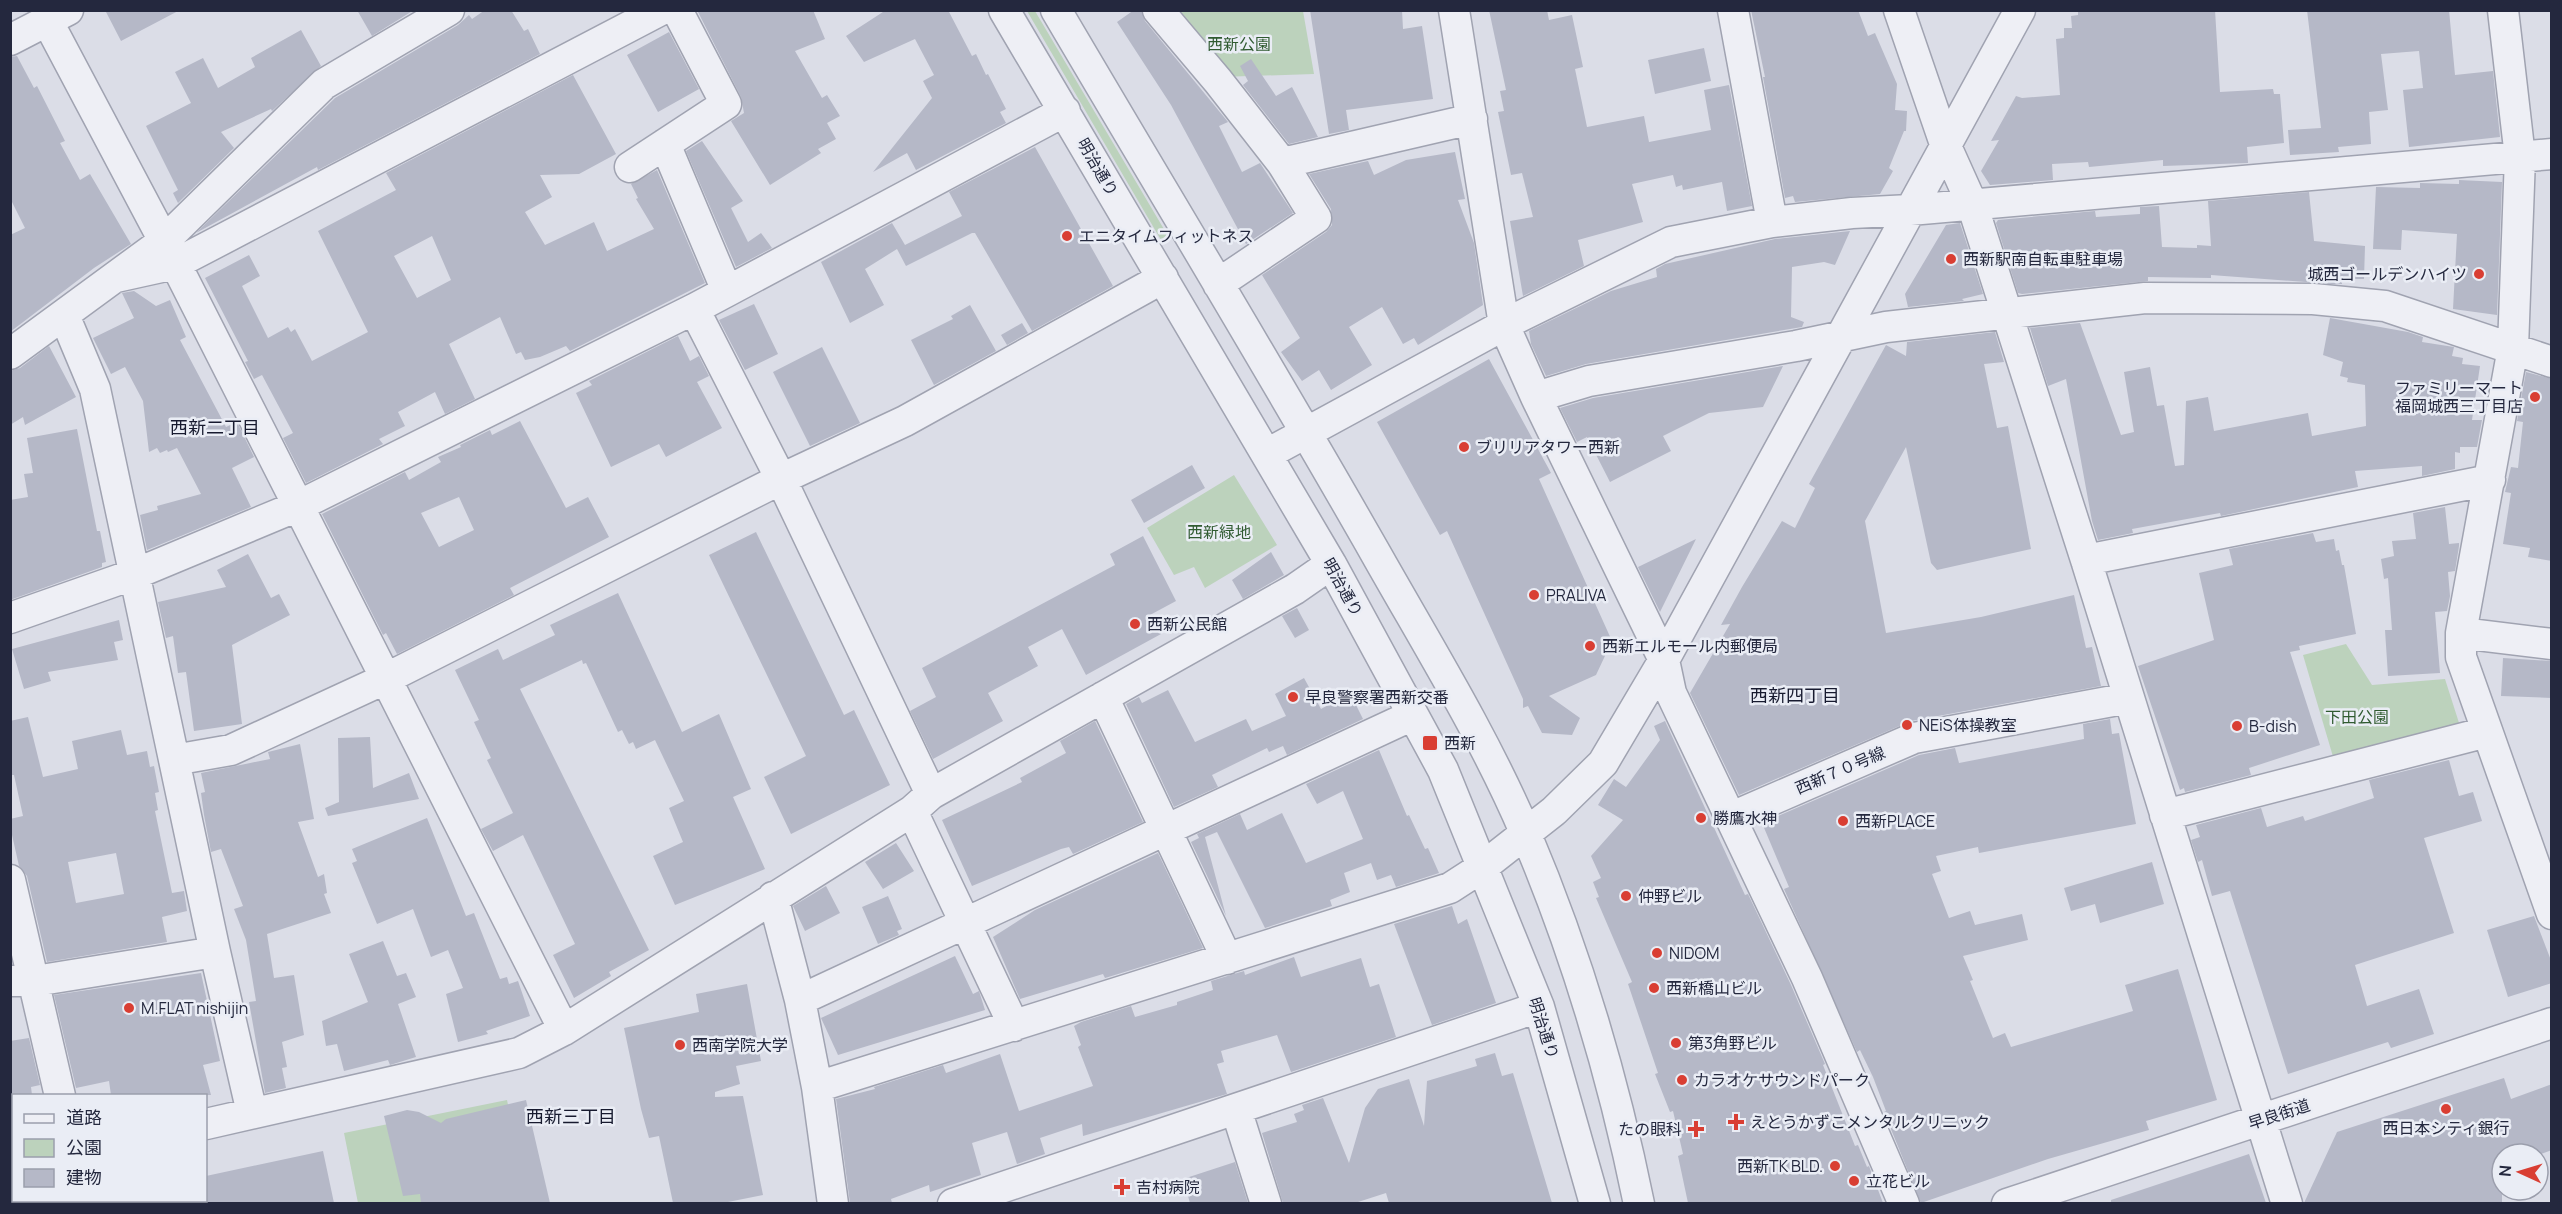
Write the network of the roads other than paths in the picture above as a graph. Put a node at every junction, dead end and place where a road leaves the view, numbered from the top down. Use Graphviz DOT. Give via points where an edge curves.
graph roads {
  1 [pos="449,10"];
  2 [pos="661,10"];
  3 [pos="676,10"];
  4 [pos="1004,10"];
  5 [pos="1056,10"];
  6 [pos="1158,10"];
  7 [pos="1454,10"];
  8 [pos="1733,10"];
  9 [pos="1899,10"];
  10 [pos="2020,10"];
  11 [pos="2503,10"];
  12 [pos="58,16"];
  13 [pos="10,40"];
  14 [pos="1065,111"];
  15 [pos="1472,119"];
  16 [pos="665,144"];
  17 [pos="1945,144"];
  18 [pos="2552,154"];
  19 [pos="2520,157"];
  20 [pos="1282,163"];
  21 [pos="630,166"];
  22 [pos="1972,204"];
  23 [pos="1910,210"];
  24 [pos="1772,222"];
  25 [pos="169,253"];
  26 [pos="1163,278"];
  27 [pos="1218,284"];
  28 [pos="727,291"];
  29 [pos="694,309"];
  30 [pos="2007,314"];
  31 [pos="64,315"];
  32 [pos="1504,325"];
  33 [pos="1844,335"];
  34 [pos="2513,348"];
  35 [pos="10,354"];
  36 [pos="2552,362"];
  37 [pos="1536,397"];
  38 [pos="1307,433"];
  39 [pos="1267,454"];
  40 [pos="781,479"];
  41 [pos="2490,480"];
  42 [pos="298,506"];
  43 [pos="2086,560"];
  44 [pos="1331,564"];
  45 [pos="135,574"];
  46 [pos="10,618"];
  47 [pos="2461,633"];
  48 [pos="2552,644"];
  49 [pos="1664,660"];
  50 [pos="385,679"];
  51 [pos="1103,697"];
  52 [pos="2129,698"];
  53 [pos="1413,715"];
  54 [pos="2487,732"];
  55 [pos="174,760"];
  56 [pos="922,803"];
  57 [pos="2165,815"];
  58 [pos="1731,817"];
  59 [pos="1166,830"];
  60 [pos="1525,832"];
  61 [pos="1484,866"];
  62 [pos="10,880"];
  63 [pos="773,897"];
  64 [pos="2552,914"];
  65 [pos="967,923"];
  66 [pos="215,952"];
  67 [pos="1227,958"];
  68 [pos="23,981"];
  69 [pos="800,1000"];
  70 [pos="1539,1007"];
  71 [pos="2552,1023"];
  72 [pos="1014,1026"];
  73 [pos="564,1030"];
  74 [pos="817,1087"];
  75 [pos="60,1094"];
  76 [pos="1236,1109"];
  77 [pos="252,1113"];
  78 [pos="2259,1120"];
  79 [pos="207,1124"];
  80 [pos="999,1196"];
  81 [pos="833,1203"];
  82 [pos="953,1203"];
  83 [pos="1266,1203"];
  84 [pos="1595,1203"];
  85 [pos="1640,1203"];
  86 [pos="1904,1203"];
  87 [pos="2007,1203"];
  88 [pos="2287,1203"];
  1 -- 25 [label="street" via="324,84"];
  2 -- 25 [label="street"];
  3 -- 16 [label="street" via="726,104"];
  4 -- 14 [label="street, 明治通り"];
  5 -- 27 [label="street"];
  6 -- 20 [label="street"];
  7 -- 15 [label="street"];
  8 -- 24 [label="street"];
  9 -- 17 [label="street"];
  10 -- 17 [label="street"];
  11 -- 19 [label="street"];
  12 -- 13 [label="street"];
  12 -- 25 [label="street"];
  14 -- 26 [label="street, 明治通り"];
  14 -- 28 [label="street"];
  15 -- 20 [label="street"];
  15 -- 32 [label="street"];
  16 -- 21 [label="street"];
  16 -- 28 [label="street"];
  17 -- 22 [label="street"];
  17 -- 23 [label="street"];
  18 -- 19 [label="street"];
  19 -- 22 [label="street"];
  19 -- 34 [label="street"];
  20 -- 27 [label="street" via="1316,218"];
  22 -- 23 [label="street"];
  22 -- 30 [label="street"];
  23 -- 24 [label="street"];
  23 -- 33 [label="street"];
  24 -- 32 [label="street" via="1671,242"];
  25 -- 31 [label="street" via="116,277"];
  25 -- 42 [label="street"];
  26 -- 39 [label="street, 明治通り"];
  26 -- 40 [label="street" via="904,421"];
  27 -- 38 [label="street"];
  28 -- 29 [label="street"];
  29 -- 40 [label="street"];
  29 -- 42 [label="street"];
  30 -- 33 [label="street"];
  30 -- 34 [label="street" via="2145,298 2313,299 2385,306"];
  30 -- 43 [label="street"];
  31 -- 35 [label="street"];
  31 -- 45 [label="street" via="95,389"];
  32 -- 37 [label="street"];
  32 -- 38 [label="street"];
  33 -- 37 [label="street" via="1588,381"];
  33 -- 49 [label="street"];
  34 -- 36 [label="street"];
  34 -- 41 [label="street"];
  37 -- 49 [label="street"];
  38 -- 39 [label="street"];
  38 -- 60 [label="street" via="1486,748"];
  39 -- 44 [label="street, 明治通り"];
  40 -- 50 [label="street"];
  40 -- 56 [label="street"];
  41 -- 43 [label="street"];
  41 -- 47 [label="street"];
  42 -- 45 [label="street"];
  42 -- 50 [label="street"];
  43 -- 52 [label="street"];
  44 -- 51 [label="street" via="1295,589"];
  44 -- 53 [label="street, 明治通り"];
  45 -- 46 [label="street"];
  45 -- 55 [label="street"];
  47 -- 48 [label="street"];
  47 -- 54 [label="street" via="2461,657"];
  49 -- 58 [label="street" via="1671,693"];
  49 -- 60 [label="street" via="1603,763 1554,811"];
  50 -- 55 [label="street" via="231,750"];
  50 -- 73 [label="street"];
  51 -- 56 [label="street"];
  51 -- 59 [label="street"];
  52 -- 57 [label="street"];
  52 -- 58 [label="street, 西新７０号線" via="1914,738"];
  53 -- 59 [label="street"];
  53 -- 61 [label="street, 明治通り" via="1443,770"];
  54 -- 57 [label="street"];
  54 -- 64 [label="street"];
  55 -- 66 [label="street"];
  56 -- 63 [label="street"];
  56 -- 65 [label="street"];
  57 -- 78 [label="street"];
  58 -- 86 [label="street" via="1807,978"];
  59 -- 65 [label="street"];
  59 -- 67 [label="street"];
  60 -- 61 [label="street"];
  60 -- 85 [label="street" via="1582,982"];
  61 -- 67 [label="street" via="1450,888"];
  61 -- 70 [label="street, 明治通り"];
  62 -- 68 [label="street"];
  63 -- 69 [label="street"];
  63 -- 73 [label="street"];
  65 -- 69 [label="street"];
  65 -- 72 [label="street"];
  66 -- 68 [label="street"];
  66 -- 77 [label="street"];
  67 -- 72 [label="street"];
  68 -- 75 [label="street"];
  69 -- 74 [label="street"];
  70 -- 76 [label="street"];
  70 -- 84 [label="street, 明治通り"];
  71 -- 78 [label="street, 早良街道"];
  72 -- 74 [label="street"];
  73 -- 77 [label="street" via="519,1053"];
  74 -- 81 [label="street"];
  76 -- 80 [label="street"];
  76 -- 83 [label="street"];
  77 -- 79 [label="street"];
  78 -- 87 [label="street, 早良街道"];
  78 -- 88 [label="street"];
  80 -- 82 [label="street"];
}
